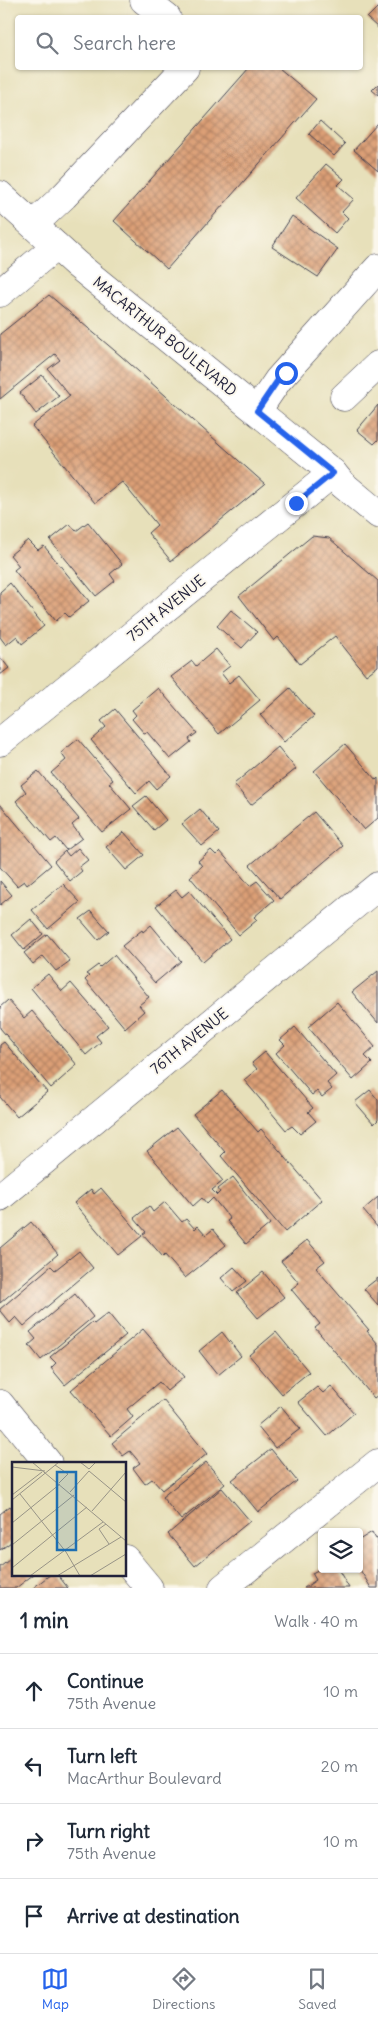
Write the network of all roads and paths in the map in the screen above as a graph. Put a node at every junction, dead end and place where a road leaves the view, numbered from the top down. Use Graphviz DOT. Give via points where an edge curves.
graph roads {
  1 [pos="144,0"];
  2 [pos="163,15"];
  3 [pos="183,70"];
  4 [pos="0,195"];
  5 [pos="34,224"];
  6 [pos="56,246"];
  7 [pos="375,279"];
  8 [pos="0,293"];
  9 [pos="378,365"];
  10 [pos="344,397"];
  11 [pos="257,411"];
  12 [pos="333,473"];
  13 [pos="378,514"];
  14 [pos="0,742"];
  15 [pos="378,886"];
  16 [pos="0,1197"];
  17 [pos="0,1404"];
  18 [pos="47,1462"];
  19 [pos="378,1463"];
  20 [pos="126,1559"];
  21 [pos="149,1588"];
  22 [pos="224,1588"];
  1 -- 2 [label="street"];
  3 -- 5 [label="street"];
  4 -- 5 [label="street, MACARTHUR BOULEVARD"];
  5 -- 6 [label="street, MACARTHUR BOULEVARD"];
  6 -- 8 [label="street"];
  6 -- 11 [label="street, MACARTHUR BOULEVARD"];
  7 -- 11 [label="street" via="278,380"];
  9 -- 10 [label="street"];
  11 -- 12 [label="street, MACARTHUR BOULEVARD"];
  12 -- 13 [label="street, MACARTHUR BOULEVARD"];
  12 -- 14 [label="street, 75TH AVENUE"];
  15 -- 16 [label="street, 76TH AVENUE"];
  17 -- 18 [label="street"];
  19 -- 22 [label="street"];
  20 -- 21 [label="street"];
}
